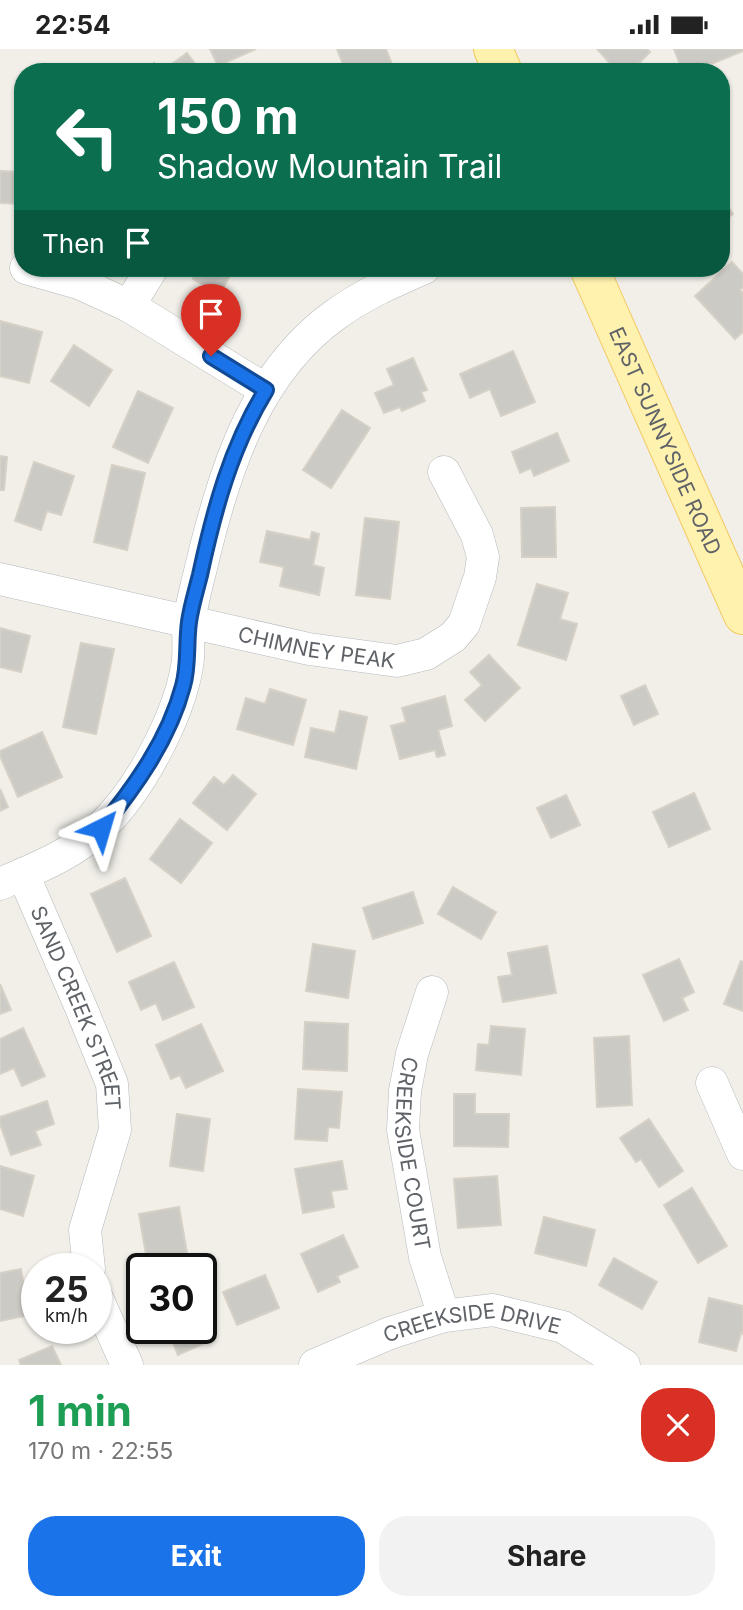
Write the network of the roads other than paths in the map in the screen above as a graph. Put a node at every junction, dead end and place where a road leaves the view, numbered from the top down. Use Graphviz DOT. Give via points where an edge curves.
graph roads {
  1 [pos="58,277"];
  2 [pos="147,277"];
  3 [pos="403,277"];
  4 [pos="593,277"];
  5 [pos="129,306"];
  6 [pos="266,390"];
  7 [pos="444,472"];
  8 [pos="0,579"];
  9 [pos="743,615"];
  10 [pos="189,623"];
  11 [pos="11,879"];
  12 [pos="432,992"];
  13 [pos="712,1083"];
  14 [pos="743,1154"];
  15 [pos="87,1253"];
  16 [pos="444,1316"];
  17 [pos="112,1332"];
  18 [pos="127,1365"];
  19 [pos="315,1365"];
  20 [pos="623,1365"];
  1 -- 5 [label="street"];
  2 -- 5 [label="street"];
  3 -- 6 [label="street" via="336,314 312,333"];
  4 -- 9 [label="main road, EAST SUNNYSIDE ROAD"];
  5 -- 6 [label="street"];
  6 -- 10 [label="street" via="225,477"];
  7 -- 10 [label="street, CHIMNEY PEAK" via="477,535 483,557 464,624 426,654 397,661 309,649"];
  8 -- 10 [label="street, CHIMNEY PEAK"];
  10 -- 11 [label="street" via="183,688 164,734 129,795 101,828 63,855"];
  11 -- 15 [label="street, SAND CREEK STREET" via="82,1010 111,1084 115,1130 85,1230"];
  12 -- 16 [label="street, CREEKSIDE COURT" via="412,1054 403,1130 425,1257"];
  13 -- 14 [label="street"];
  16 -- 19 [label="street, CREEKSIDE DRIVE"];
  16 -- 20 [label="street, CREEKSIDE DRIVE" via="493,1310 563,1327"];
  17 -- 18 [label="street"];
}
